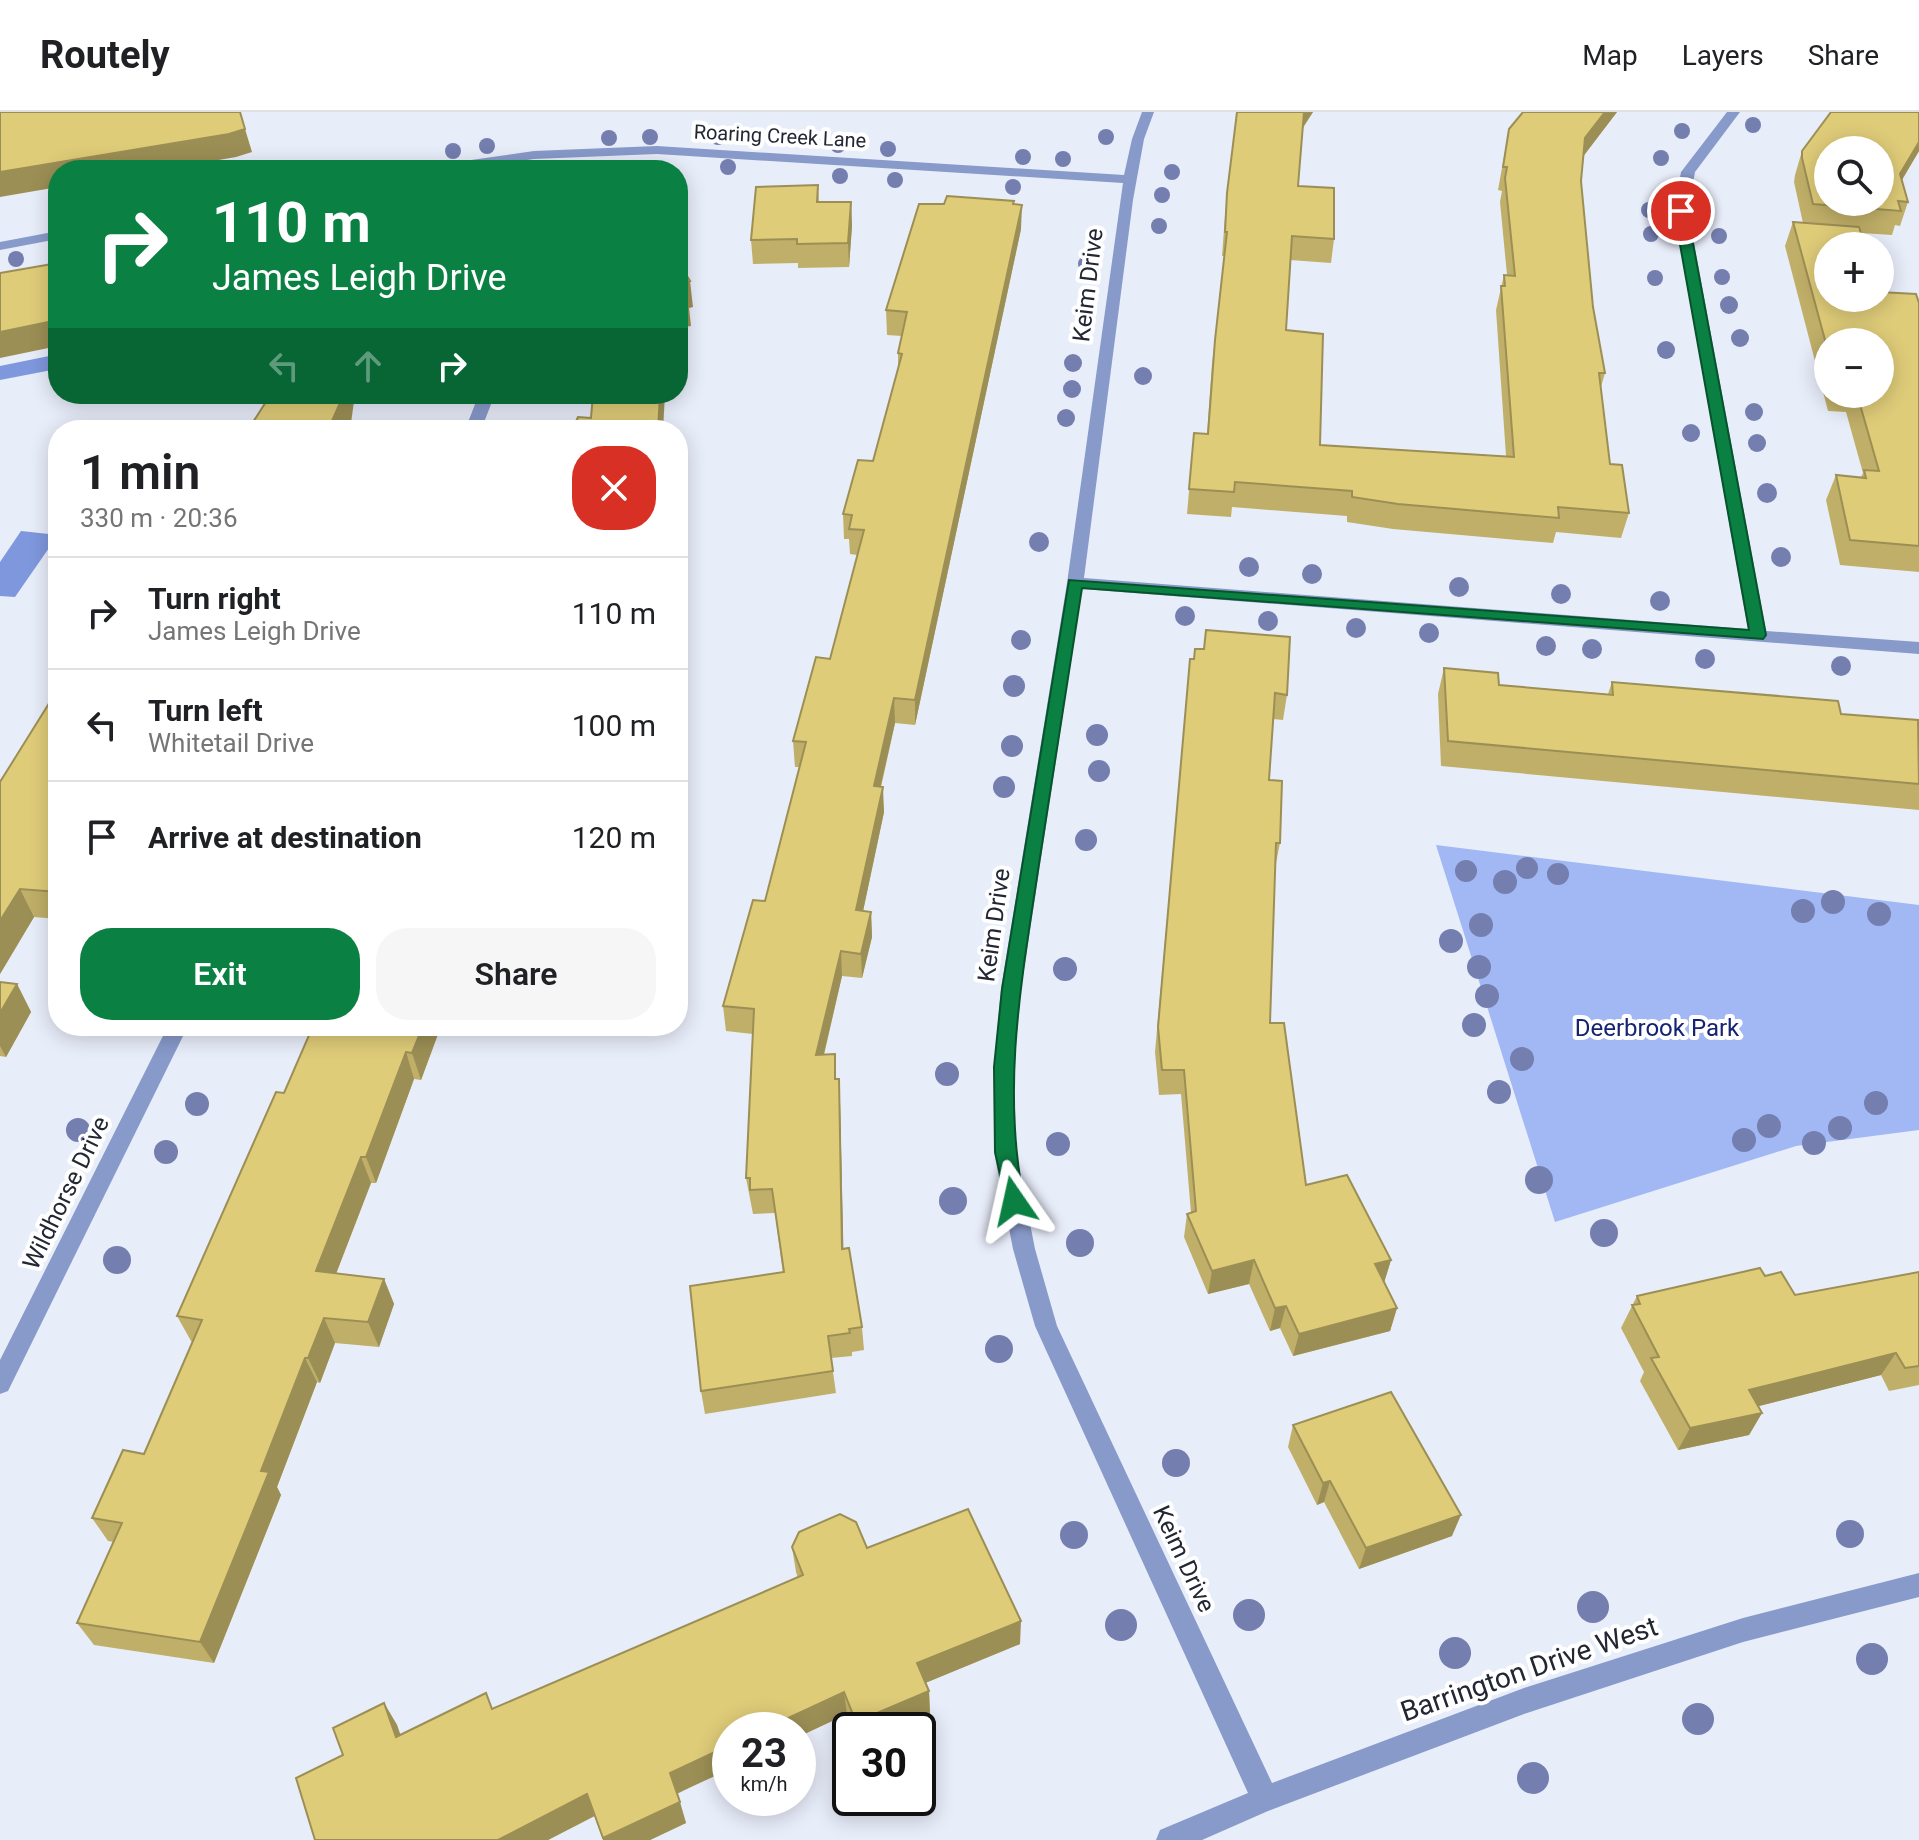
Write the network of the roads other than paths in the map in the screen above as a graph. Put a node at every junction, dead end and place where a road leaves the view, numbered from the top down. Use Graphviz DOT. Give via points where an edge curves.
graph roads {
  1 [pos="1148,112"];
  2 [pos="1734,112"];
  3 [pos="499,160"];
  4 [pos="1129,179"];
  5 [pos="48,237"];
  6 [pos="0,246"];
  7 [pos="1075,583"];
  8 [pos="1758,635"];
  9 [pos="1919,648"];
  10 [pos="173,1036"];
  11 [pos="0,1384"];
  12 [pos="1919,1585"];
  13 [pos="1265,1799"];
  14 [pos="1170,1840"];
  1 -- 4 [label="street, Keim Drive"];
  2 -- 8 [label="street" via="1688,172 1681,211"];
  3 -- 4 [label="street, Roaring Creek Lane" via="657,150"];
  4 -- 7 [label="street, Keim Drive"];
  5 -- 6 [label="street"];
  7 -- 8 [label="street"];
  7 -- 13 [label="street, Keim Drive" via="1011,989 1004,1067 1005,1152 1046,1326"];
  8 -- 9 [label="street"];
  10 -- 11 [label="street, Wildhorse Drive"];
  12 -- 13 [label="street, Barrington Drive West" via="1743,1630 1553,1692"];
  13 -- 14 [label="street, Barrington Drive West"];
}
